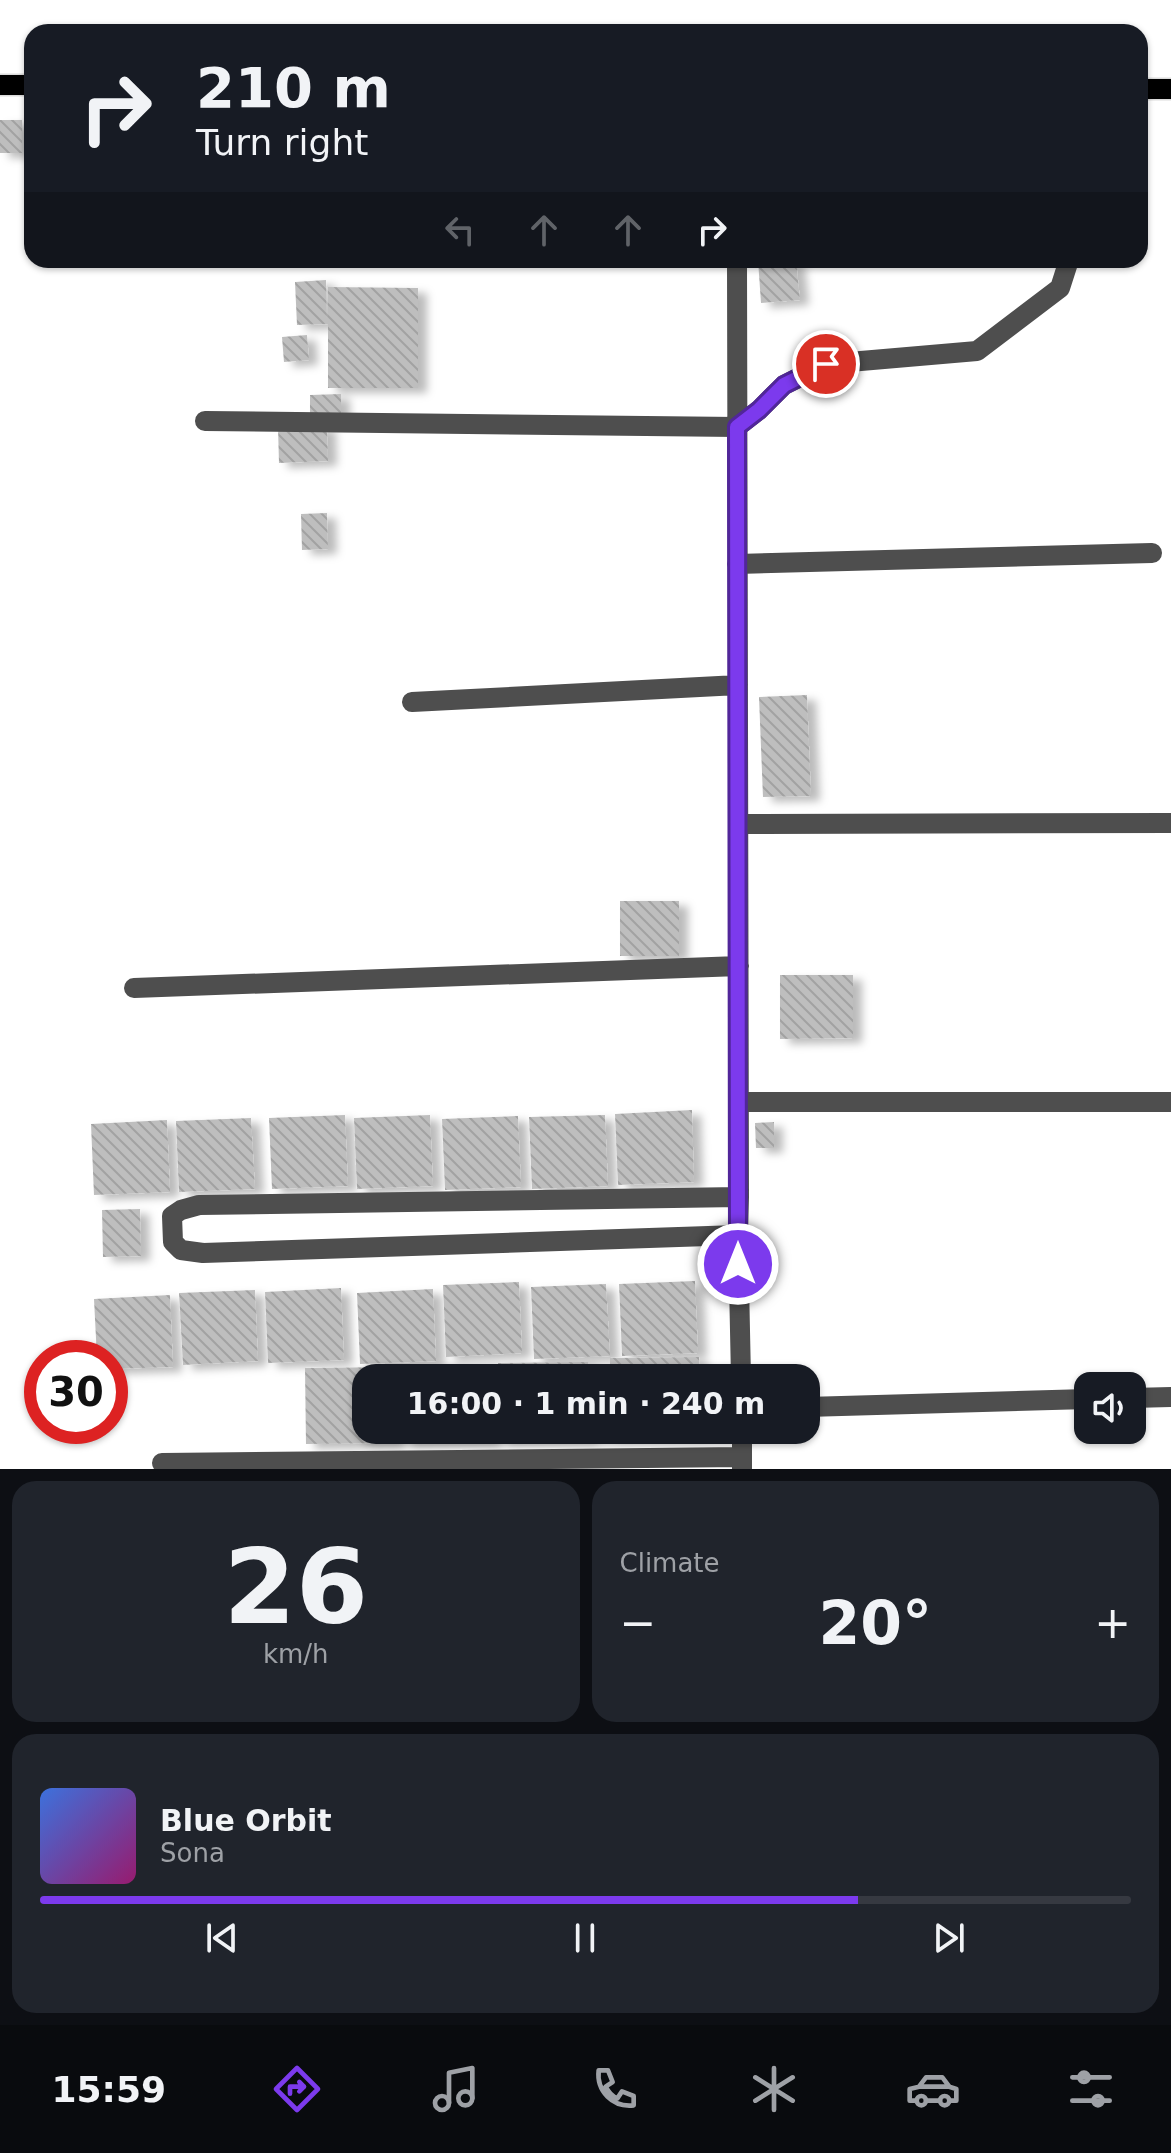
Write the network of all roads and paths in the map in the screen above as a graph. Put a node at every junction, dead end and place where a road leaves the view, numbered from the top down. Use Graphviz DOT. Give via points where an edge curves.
graph roads {
  1 [pos="0,85"];
  2 [pos="24,85"];
  3 [pos="1148,89"];
  4 [pos="1171,89"];
  5 [pos="737,268"];
  6 [pos="1066,268"];
  7 [pos="205,421"];
  8 [pos="737,427"];
  9 [pos="1152,553"];
  10 [pos="737,564"];
  11 [pos="738,685"];
  12 [pos="412,702"];
  13 [pos="1171,823"];
  14 [pos="738,824"];
  15 [pos="739,966"];
  16 [pos="134,988"];
  17 [pos="739,1102"];
  18 [pos="1171,1102"];
  19 [pos="739,1197"];
  20 [pos="738,1235"];
  21 [pos="741,1364"];
  22 [pos="1171,1397"];
  23 [pos="1146,1398"];
  24 [pos="1074,1399"];
  25 [pos="820,1407"];
  26 [pos="162,1463"];
  27 [pos="742,1463"];
  1 -- 2 [label="main road"];
  3 -- 4 [label="main road"];
  5 -- 8 [label="street"];
  6 -- 8 [label="street" via="1060,288 977,351 826,364 784,385"];
  7 -- 8 [label="street"];
  8 -- 10 [label="street"];
  9 -- 10 [label="street"];
  10 -- 11 [label="street"];
  11 -- 12 [label="street"];
  11 -- 14 [label="street"];
  13 -- 14 [label="street"];
  14 -- 15 [label="street"];
  15 -- 16 [label="street"];
  15 -- 17 [label="street"];
  17 -- 18 [label="street"];
  17 -- 19 [label="street"];
  19 -- 20 [label="street"];
  19 -- 20 [label="street" via="199,1205 172,1216 173,1242 181,1250 203,1253"];
  20 -- 21 [label="street"];
  22 -- 23 [label="street"];
  24 -- 25 [label="street"];
  26 -- 27 [label="street"];
}
